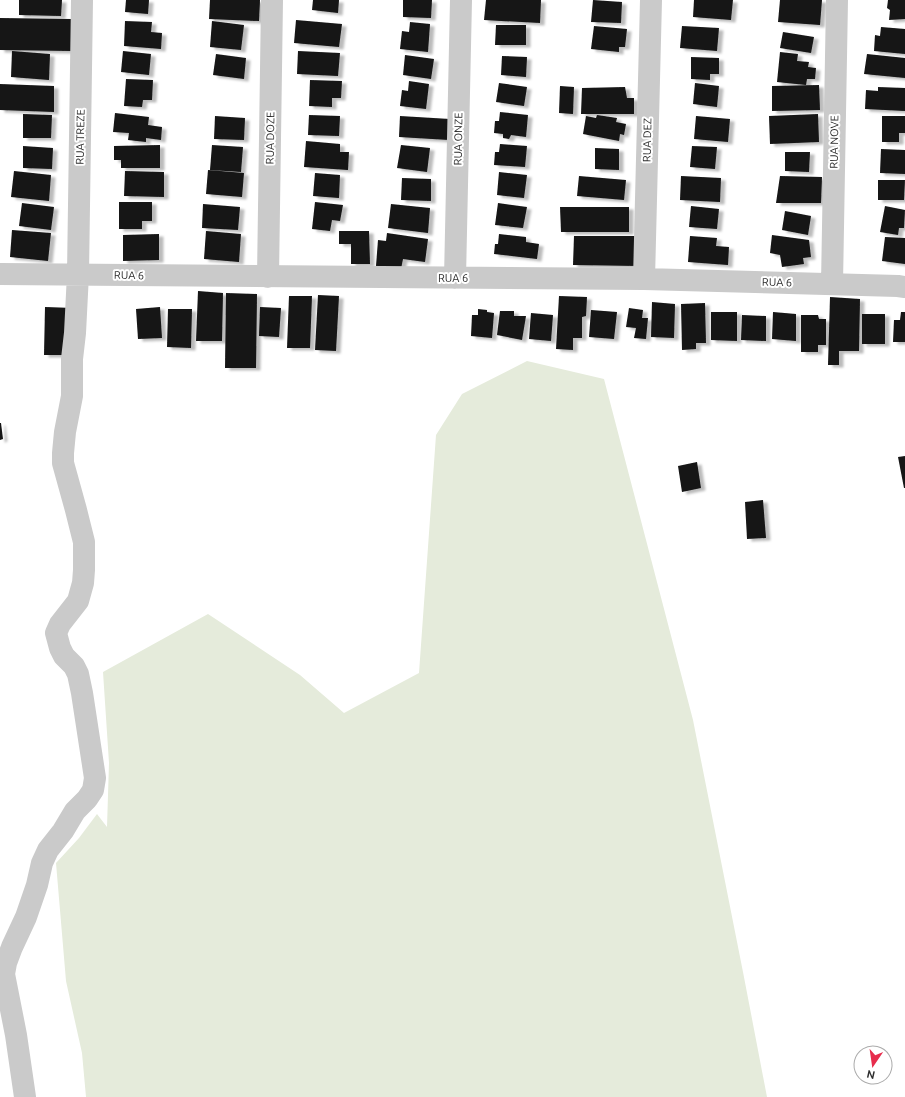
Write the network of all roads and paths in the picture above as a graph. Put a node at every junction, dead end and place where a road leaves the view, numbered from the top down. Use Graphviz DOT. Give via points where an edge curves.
graph roads {
  1 [pos="82,0"];
  2 [pos="272,0"];
  3 [pos="461,0"];
  4 [pos="651,0"];
  5 [pos="837,0"];
  6 [pos="0,274"];
  7 [pos="78,274"];
  8 [pos="268,277"];
  9 [pos="455,278"];
  10 [pos="644,279"];
  11 [pos="832,284"];
  12 [pos="905,287"];
  13 [pos="25,1097"];
  1 -- 7 [label="street, RUA TREZE"];
  2 -- 8 [label="street, RUA DOZE"];
  3 -- 9 [label="street, RUA ONZE"];
  4 -- 10 [label="street, RUA DEZ"];
  5 -- 11 [label="street, RUA NOVE"];
  6 -- 7 [label="street, RUA 6"];
  7 -- 8 [label="street, RUA 6"];
  7 -- 13 [label="street, RUA TREZE" via="72,396 62,453 84,542 83,583 78,601 56,633 64,656 78,674 95,778 93,790 48,850 26,917 6,964 4,974"];
  8 -- 9 [label="street, RUA 6"];
  9 -- 10 [label="street, RUA 6"];
  10 -- 11 [label="street, RUA 6"];
  11 -- 12 [label="street, RUA 6"];
}
